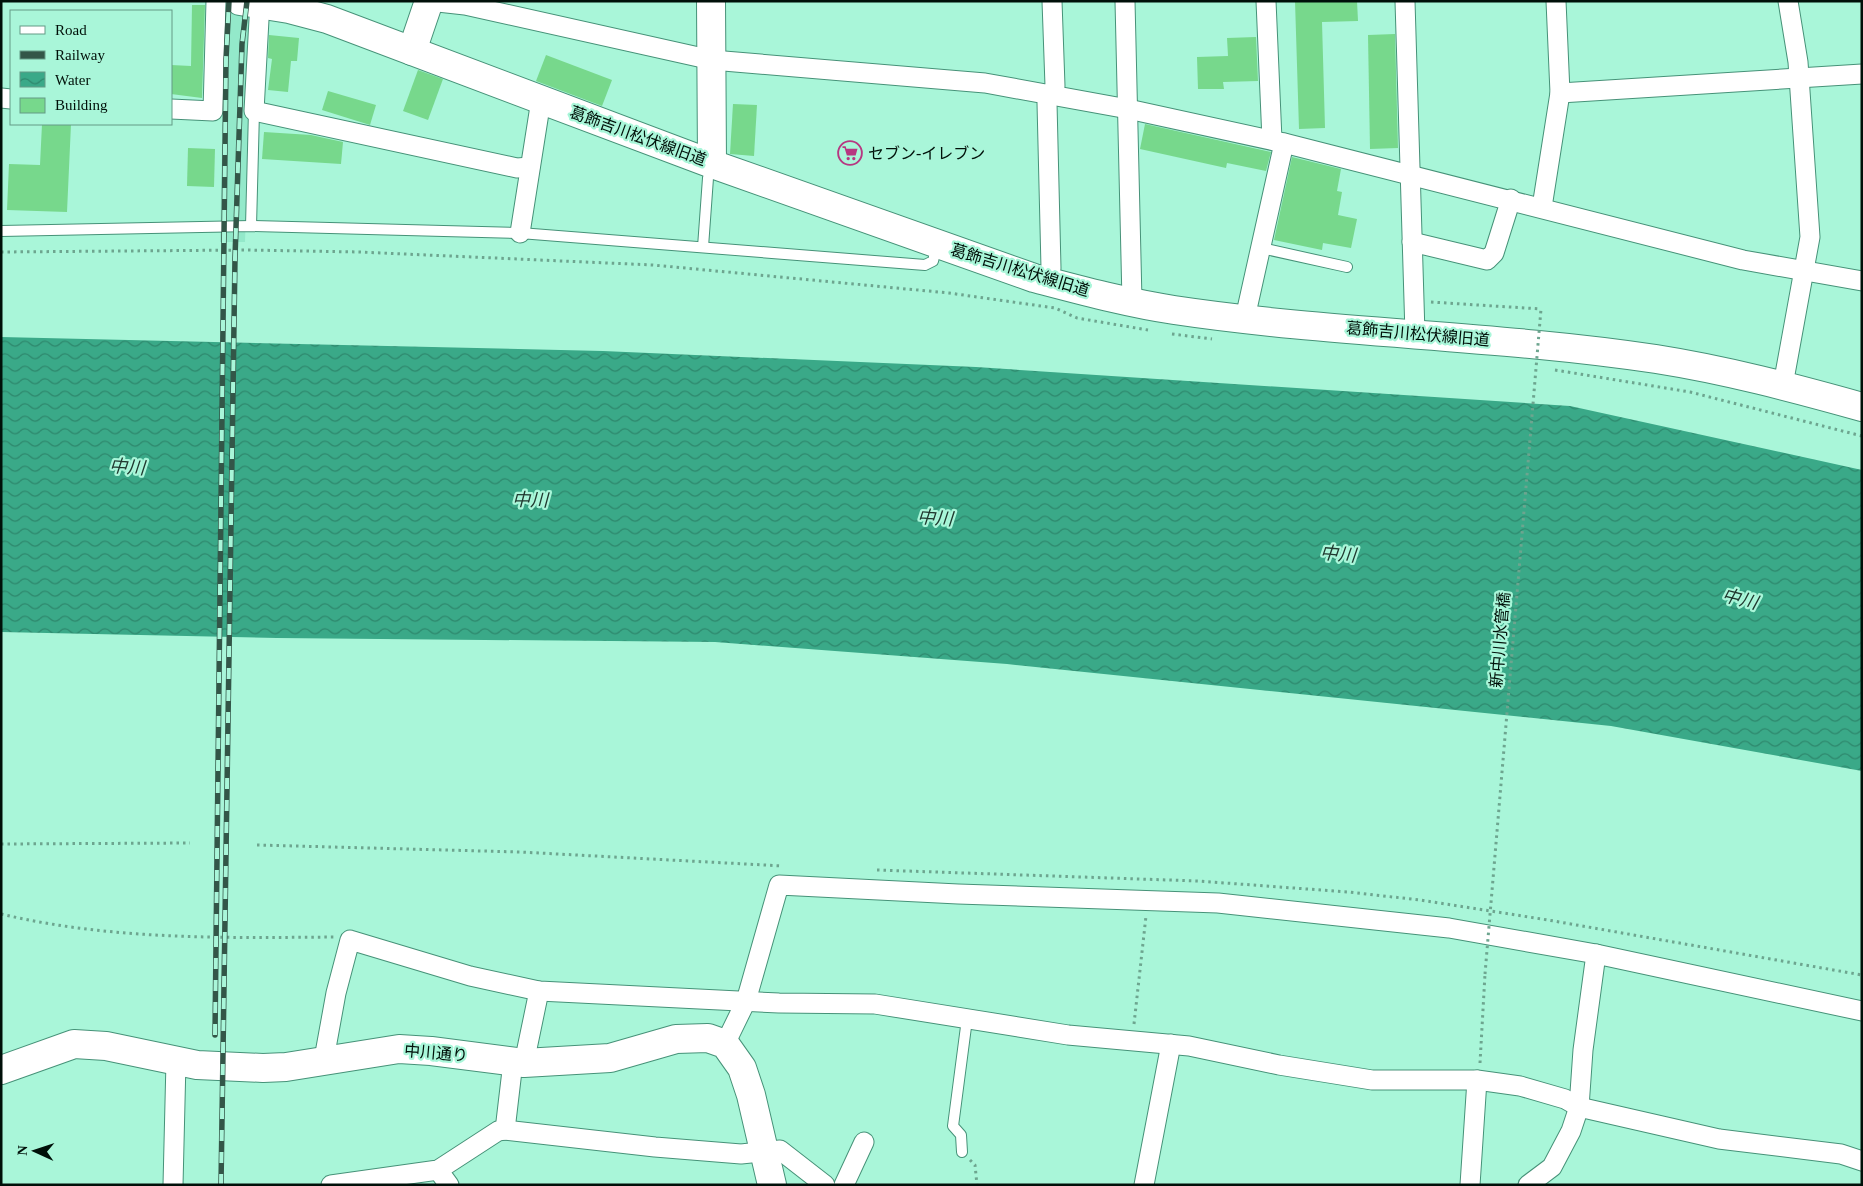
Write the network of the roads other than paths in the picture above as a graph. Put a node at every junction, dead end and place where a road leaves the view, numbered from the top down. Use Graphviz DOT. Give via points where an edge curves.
graph roads {
  1 [pos="216,1"];
  2 [pos="429,1"];
  3 [pos="711,1"];
  4 [pos="1052,1"];
  5 [pos="1125,1"];
  6 [pos="1266,1"];
  7 [pos="1405,1"];
  8 [pos="1556,1"];
  9 [pos="1788,1"];
  10 [pos="254,2"];
  11 [pos="412,50"];
  12 [pos="712,60"];
  13 [pos="1862,74"];
  14 [pos="1800,78"];
  15 [pos="1560,92"];
  16 [pos="1051,94"];
  17 [pos="540,100"];
  18 [pos="172,109"];
  19 [pos="1128,109"];
  20 [pos="254,111"];
  21 [pos="1278,142"];
  22 [pos="712,164"];
  23 [pos="530,167"];
  24 [pos="1411,175"];
  25 [pos="1511,199"];
  26 [pos="1542,207"];
  27 [pos="252,226"];
  28 [pos="1,231"];
  29 [pos="520,233"];
  30 [pos="1412,242"];
  31 [pos="937,244"];
  32 [pos="703,247"];
  33 [pos="1261,248"];
  34 [pos="1347,267"];
  35 [pos="1805,271"];
  36 [pos="1862,281"];
  37 [pos="1048,282"];
  38 [pos="1132,301"];
  39 [pos="1245,318"];
  40 [pos="1415,334"];
  41 [pos="1783,385"];
  42 [pos="1862,407"];
  43 [pos="1596,954"];
  44 [pos="539,991"];
  45 [pos="746,1001"];
  46 [pos="1862,1011"];
  47 [pos="967,1019"];
  48 [pos="725,1044"];
  49 [pos="1171,1044"];
  50 [pos="324,1059"];
  51 [pos="176,1060"];
  52 [pos="519,1062"];
  53 [pos="1,1070"];
  54 [pos="1478,1074"];
  55 [pos="1579,1107"];
  56 [pos="505,1130"];
  57 [pos="864,1142"];
  58 [pos="763,1150"];
  59 [pos="962,1152"];
  60 [pos="1862,1161"];
  61 [pos="448,1181"];
  62 [pos="173,1185"];
  63 [pos="331,1185"];
  64 [pos="772,1185"];
  65 [pos="825,1185"];
  66 [pos="844,1185"];
  67 [pos="1144,1185"];
  68 [pos="1470,1185"];
  69 [pos="1528,1185"];
  1 -- 18 [label="street" via="213,111"];
  2 -- 11 [label="street"];
  2 -- 12 [label="street" via="465,5"];
  3 -- 12 [label="street"];
  4 -- 16 [label="street" via="1055,86"];
  5 -- 19 [label="street"];
  6 -- 21 [label="street"];
  7 -- 24 [label="street"];
  8 -- 15 [label="street"];
  9 -- 14 [label="street"];
  10 -- 11 [label="street, 葛飾吉川松伏線旧道" via="327,19"];
  10 -- 20 [label="street"];
  11 -- 17 [label="street, 葛飾吉川松伏線旧道"];
  12 -- 16 [label="street" via="985,83"];
  12 -- 22 [label="street"];
  13 -- 14 [label="street"];
  14 -- 15 [label="street"];
  14 -- 35 [label="street" via="1810,237"];
  15 -- 26 [label="street"];
  16 -- 19 [label="street"];
  16 -- 37 [label="street" via="1047,103 1051,268"];
  17 -- 22 [label="street, 葛飾吉川松伏線旧道"];
  17 -- 23 [label="street"];
  19 -- 21 [label="street"];
  19 -- 38 [label="street"];
  20 -- 23 [label="street" via="517,168"];
  20 -- 27 [label="lane"];
  21 -- 24 [label="street"];
  21 -- 33 [label="street"];
  22 -- 31 [label="street, 葛飾吉川松伏線旧道"];
  22 -- 32 [label="lane"];
  23 -- 29 [label="street"];
  24 -- 25 [label="street"];
  24 -- 30 [label="street"];
  25 -- 26 [label="street"];
  25 -- 30 [label="street" via="1494,252 1487,260"];
  26 -- 35 [label="street" via="1743,260"];
  27 -- 28 [label="lane"];
  27 -- 29 [label="lane"];
  29 -- 32 [label="lane"];
  30 -- 40 [label="street"];
  31 -- 32 [label="lane" via="933,261 925,265"];
  31 -- 37 [label="street, 葛飾吉川松伏線旧道"];
  33 -- 34 [label="lane"];
  33 -- 39 [label="street"];
  35 -- 36 [label="street"];
  35 -- 41 [label="street"];
  37 -- 38 [label="street, 葛飾吉川松伏線旧道"];
  38 -- 39 [label="street, 葛飾吉川松伏線旧道" via="1173,310"];
  39 -- 40 [label="street, 葛飾吉川松伏線旧道"];
  40 -- 41 [label="street, 葛飾吉川松伏線旧道" via="1655,359"];
  41 -- 42 [label="street, 葛飾吉川松伏線旧道"];
  43 -- 45 [label="street" via="1449,928 1227,904 779,885"];
  43 -- 46 [label="street"];
  43 -- 55 [label="street"];
  44 -- 45 [label="street"];
  44 -- 50 [label="street" via="470,976 350,940 326,1035"];
  44 -- 52 [label="street"];
  45 -- 47 [label="street" via="874,1004"];
  45 -- 48 [label="street"];
  47 -- 49 [label="street" via="1068,1035"];
  47 -- 59 [label="lane" via="953,1126 961,1135"];
  48 -- 52 [label="street, 中川通り" via="708,1038 684,1038 610,1058"];
  48 -- 58 [label="street" via="742,1068"];
  49 -- 54 [label="street" via="1372,1080"];
  49 -- 67 [label="street"];
  50 -- 51 [label="street, 中川通り" via="263,1068 197,1065"];
  50 -- 52 [label="street, 中川通り" via="399,1049"];
  51 -- 53 [label="street, 中川通り" via="106,1046 74,1044"];
  51 -- 62 [label="street"];
  52 -- 56 [label="street"];
  54 -- 55 [label="street" via="1565,1099"];
  54 -- 68 [label="street"];
  55 -- 60 [label="street" via="1718,1139 1841,1154"];
  55 -- 69 [label="street" via="1571,1131 1552,1167"];
  56 -- 58 [label="street" via="655,1148 741,1154"];
  56 -- 61 [label="street" via="498,1131"];
  57 -- 66 [label="street"];
  58 -- 64 [label="street"];
  58 -- 65 [label="street" via="780,1150"];
  61 -- 63 [label="street"];
}
